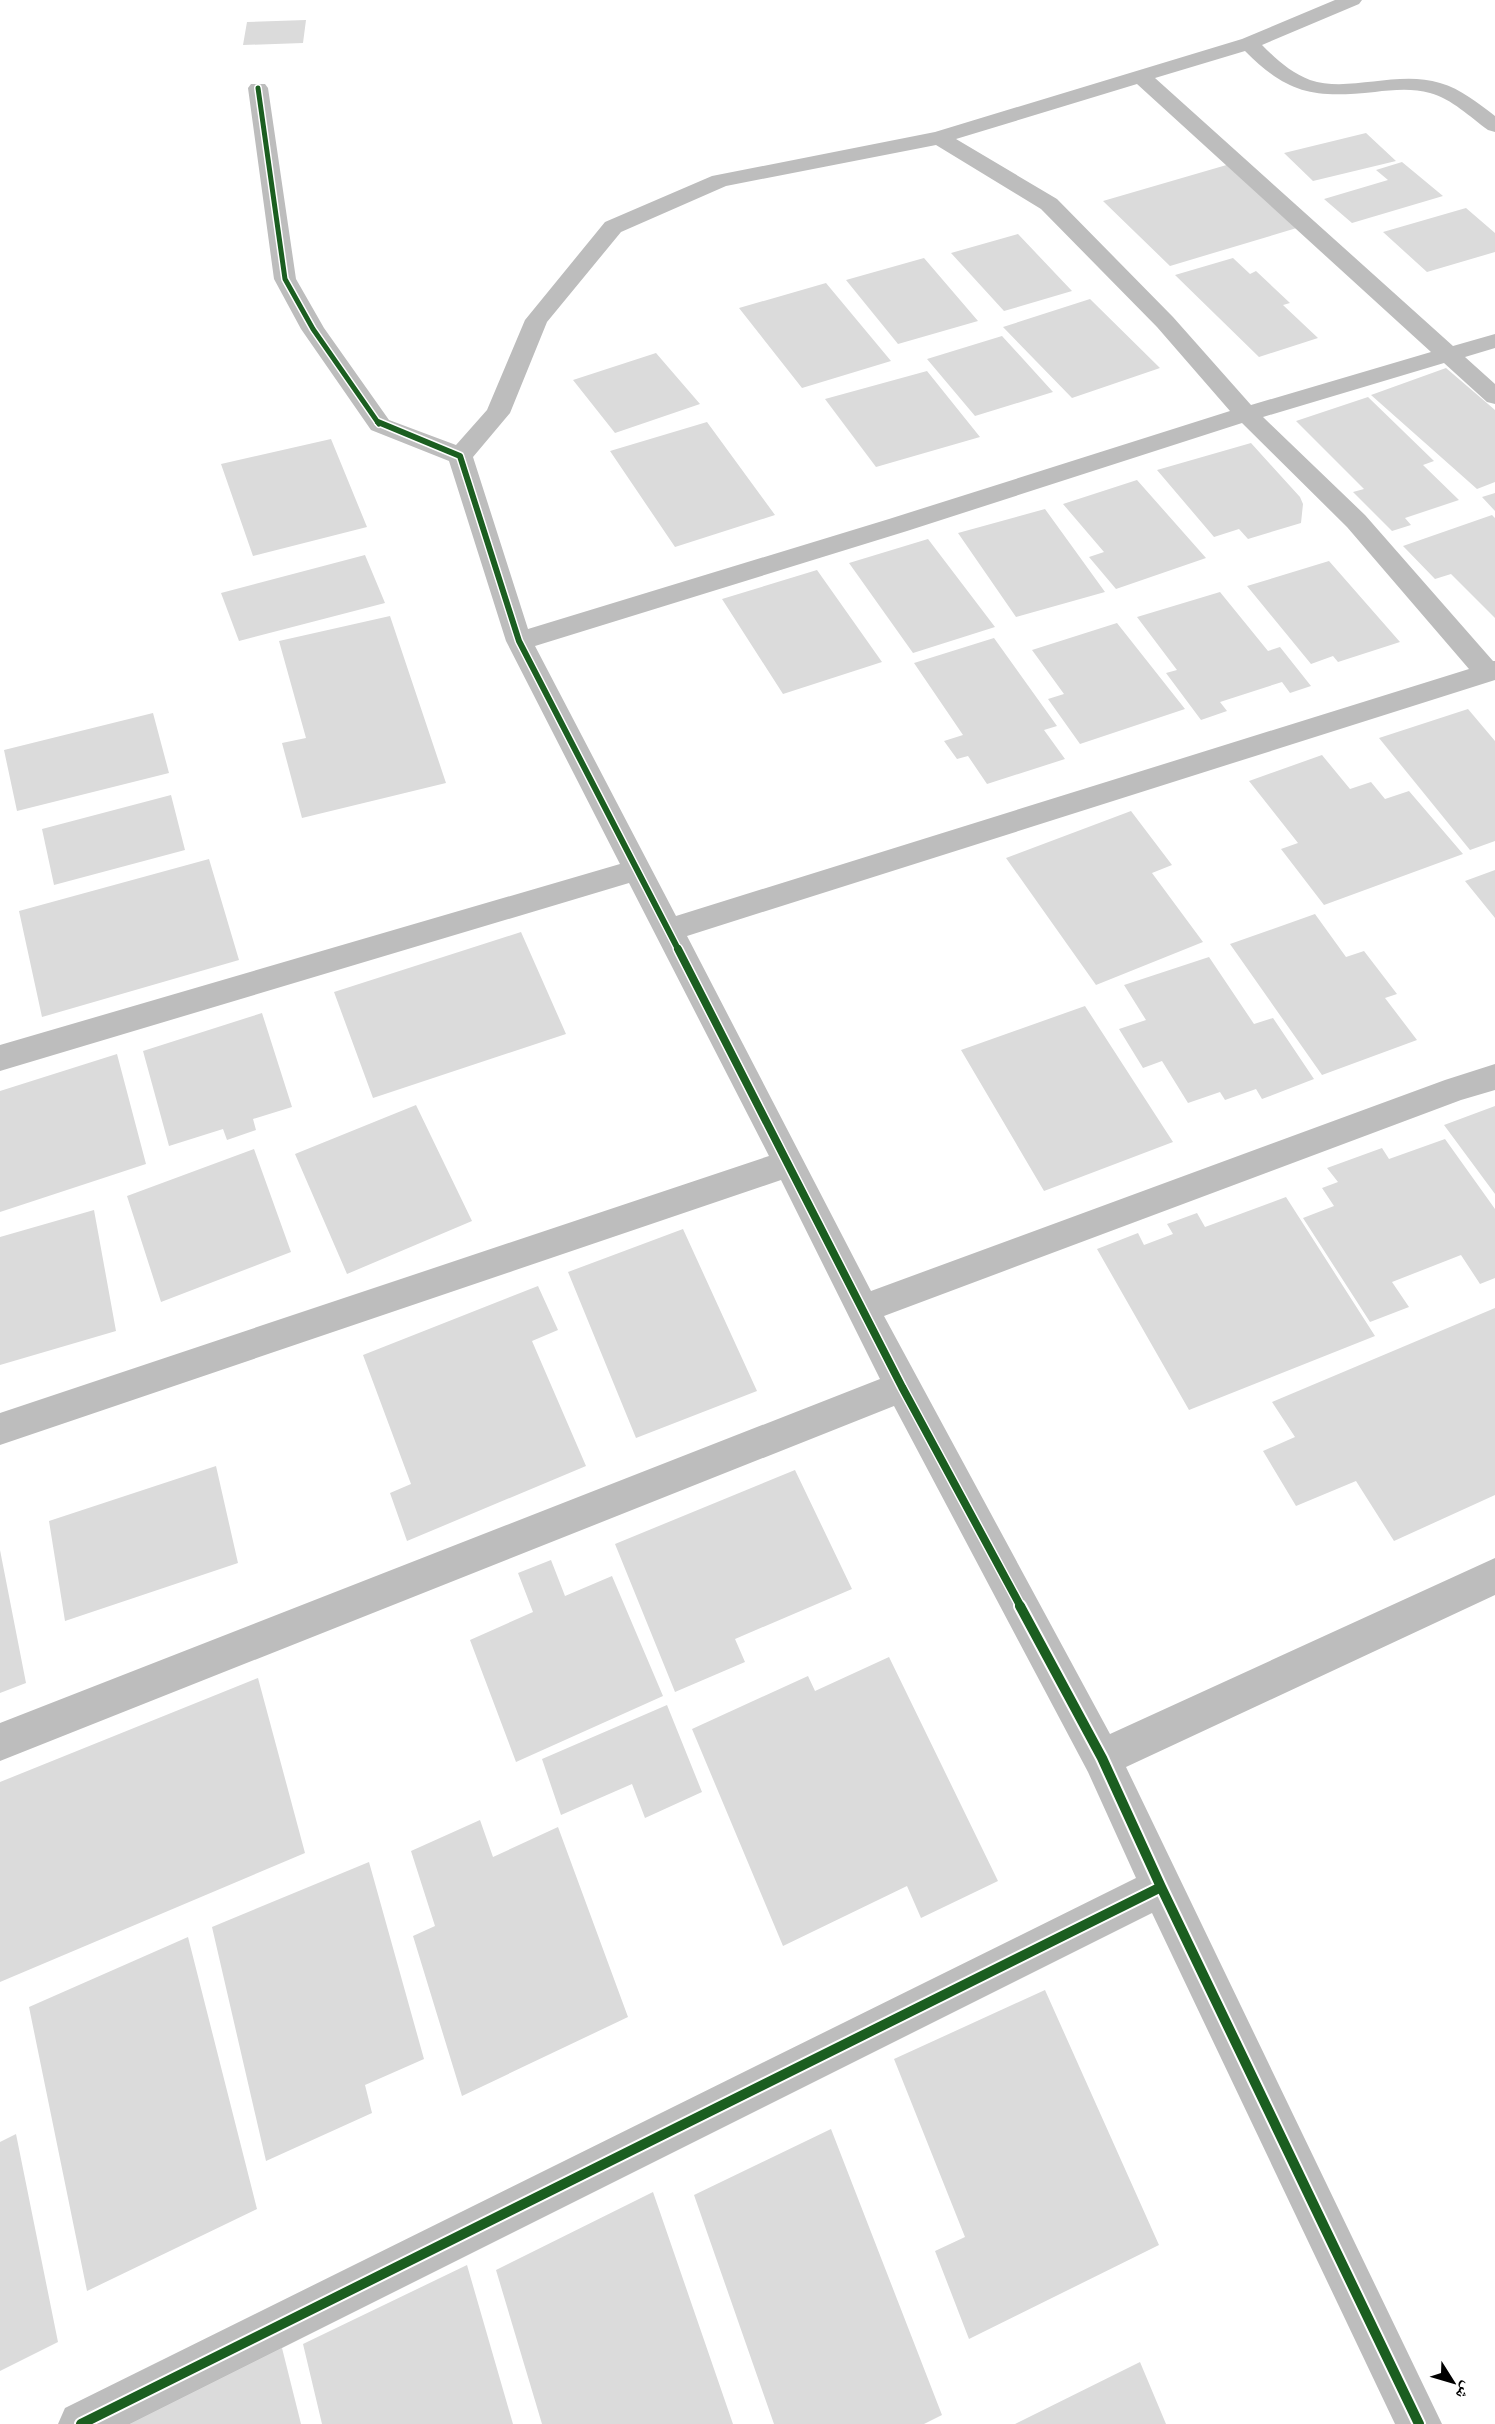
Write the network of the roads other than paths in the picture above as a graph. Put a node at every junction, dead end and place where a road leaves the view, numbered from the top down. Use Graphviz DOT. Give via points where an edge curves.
graph roads {
  1 [pos="1352,0"];
  2 [pos="1249,43"];
  3 [pos="1140,76"];
  4 [pos="258,88"];
  5 [pos="1495,126"];
  6 [pos="939,138"];
  7 [pos="1495,341"];
  8 [pos="1449,355"];
  9 [pos="1495,397"];
  10 [pos="1246,414"];
  11 [pos="460,456"];
  12 [pos="519,641"];
  13 [pos="1491,671"];
  14 [pos="636,870"];
  15 [pos="668,930"];
  16 [pos="0,1058"];
  17 [pos="1495,1077"];
  18 [pos="789,1163"];
  19 [pos="862,1309"];
  20 [pos="902,1387"];
  21 [pos="0,1429"];
  22 [pos="1495,1576"];
  23 [pos="0,1742"];
  24 [pos="1102,1758"];
  25 [pos="1161,1887"];
  26 [pos="81,2424"];
  27 [pos="1419,2424"];
  1 -- 2 [label="street"];
  2 -- 3 [label="street"];
  2 -- 5 [label="street" via="1278,70 1311,87 1330,89 1385,83 1432,87 1456,96"];
  3 -- 6 [label="street"];
  3 -- 8 [label="street"];
  4 -- 11 [label="street" via="285,279 313,329 380,425"];
  6 -- 10 [label="street" via="1049,204 1165,322"];
  6 -- 11 [label="street" via="720,181 613,227 536,320 498,413"];
  7 -- 8 [label="street"];
  8 -- 9 [label="street"];
  8 -- 10 [label="street"];
  10 -- 12 [label="street"];
  10 -- 13 [label="street" via="1356,520"];
  11 -- 12 [label="street"];
  12 -- 14 [label="street"];
  13 -- 15 [label="street"];
  14 -- 15 [label="street"];
  14 -- 16 [label="street"];
  15 -- 18 [label="street"];
  17 -- 19 [label="street"];
  18 -- 19 [label="street"];
  18 -- 21 [label="street"];
  19 -- 20 [label="street"];
  20 -- 23 [label="street"];
  20 -- 24 [label="street"];
  22 -- 24 [label="street"];
  24 -- 25 [label="street"];
  25 -- 26 [label="street"];
  25 -- 27 [label="street"];
}
